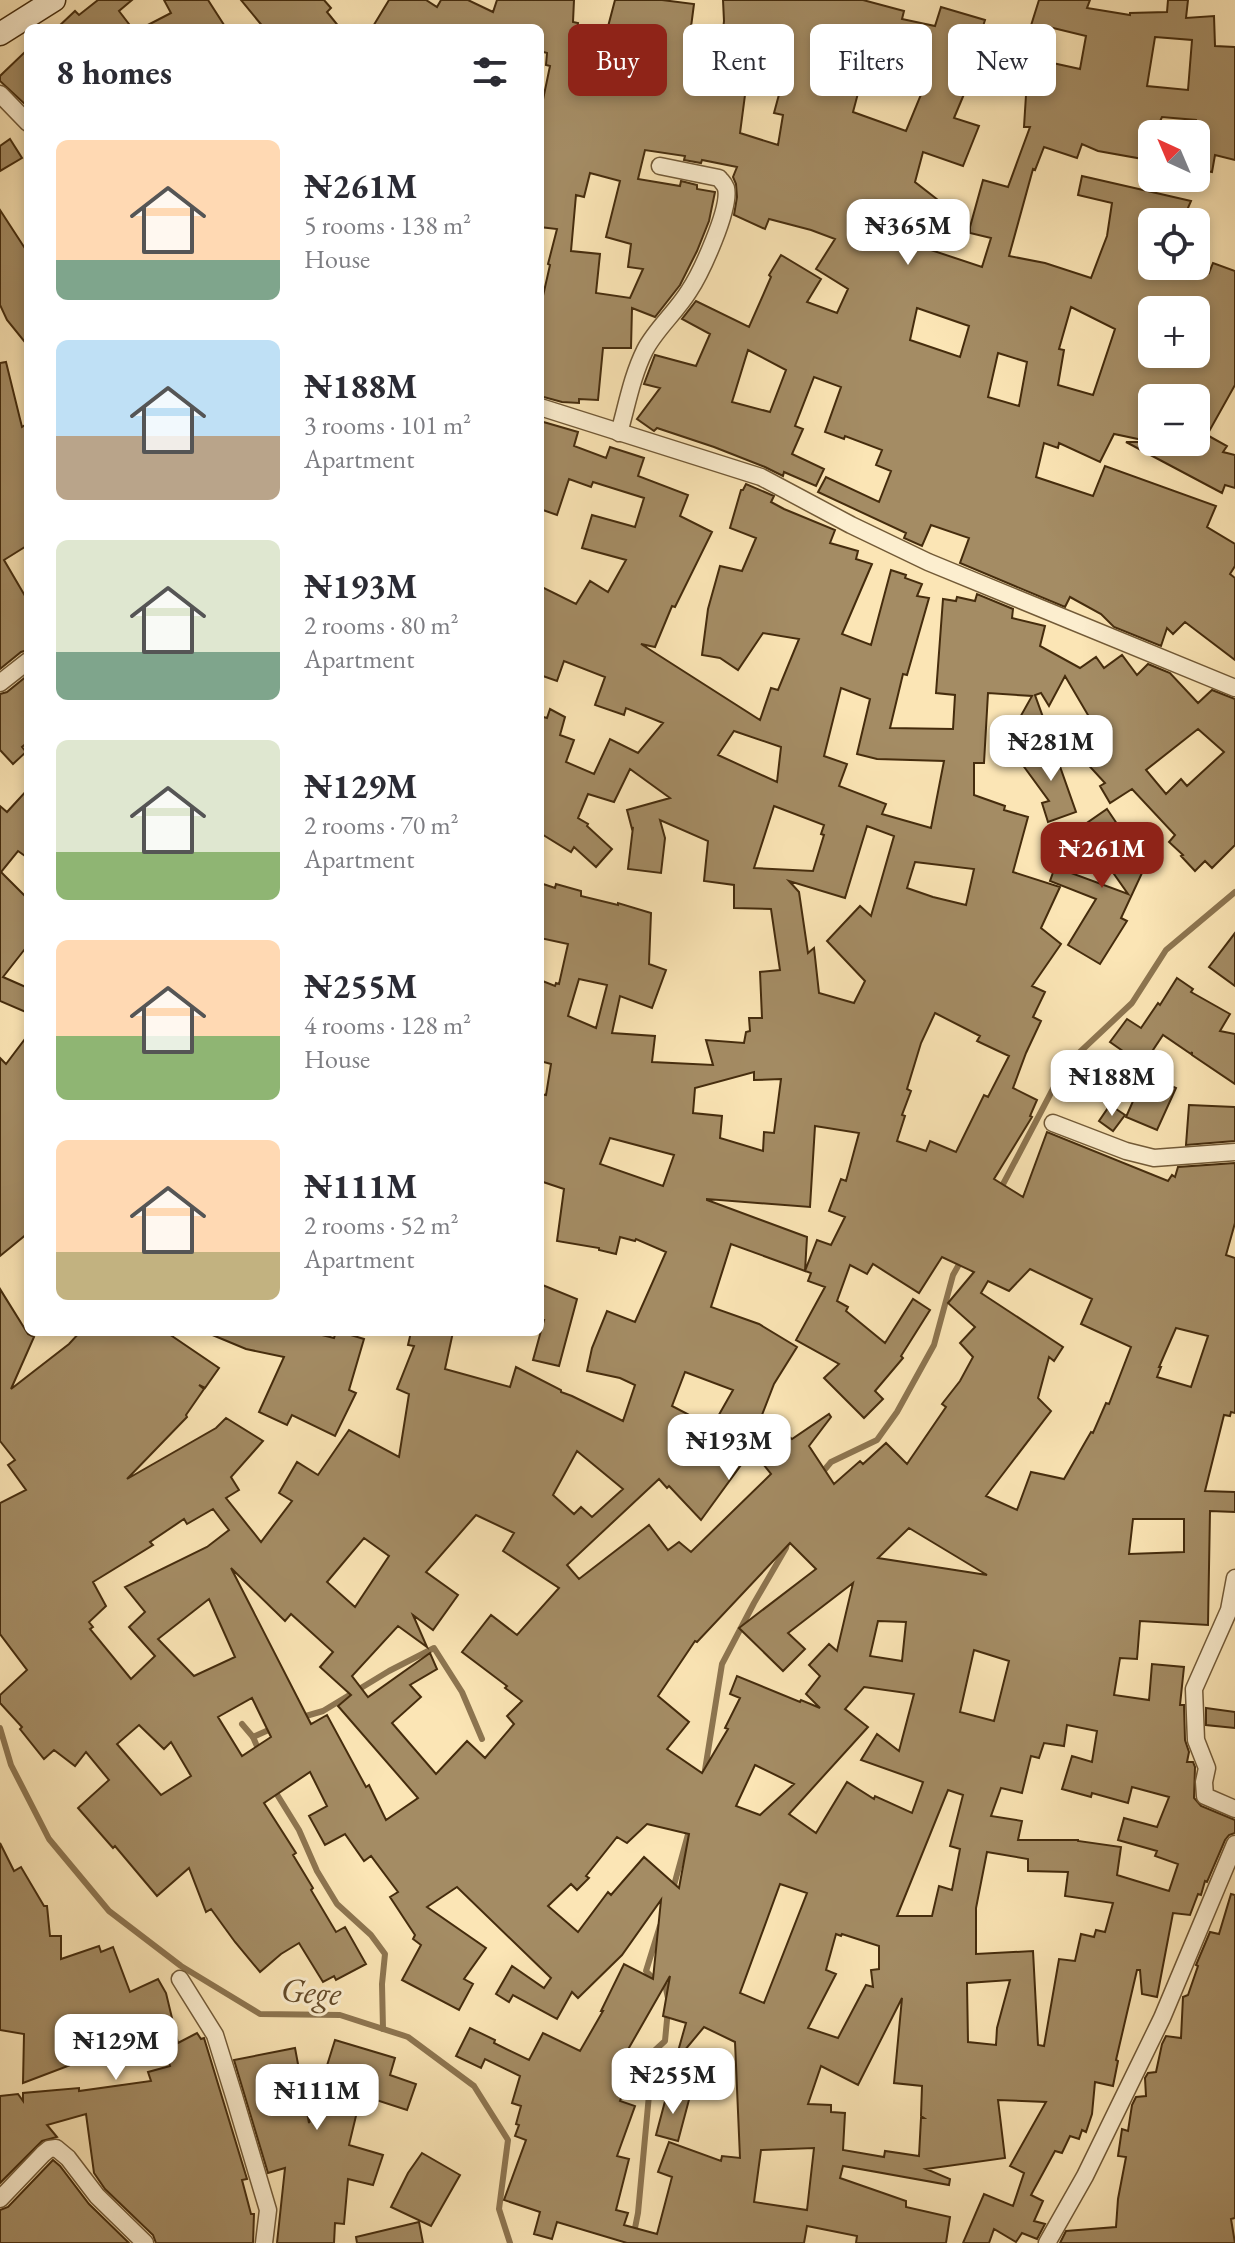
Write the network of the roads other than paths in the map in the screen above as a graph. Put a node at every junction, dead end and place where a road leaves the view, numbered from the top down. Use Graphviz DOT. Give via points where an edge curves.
graph roads {
  1 [pos="54,0"];
  2 [pos="0,34"];
  3 [pos="0,94"];
  4 [pos="24,119"];
  5 [pos="660,166"];
  6 [pos="544,408"];
  7 [pos="619,433"];
  8 [pos="24,664"];
  9 [pos="0,683"];
  10 [pos="1235,688"];
  11 [pos="1053,1123"];
  12 [pos="1235,1152"];
  13 [pos="1235,1578"];
  14 [pos="1235,1809"];
  15 [pos="1235,1844"];
  16 [pos="180,1979"];
  17 [pos="0,2199"];
  18 [pos="145,2243"];
  19 [pos="264,2243"];
  20 [pos="1047,2243"];
  1 -- 2 [label="street"];
  3 -- 4 [label="street"];
  5 -- 7 [label="street" via="719,178 726,196 721,222 689,293 639,362"];
  6 -- 7 [label="street"];
  7 -- 10 [label="street" via="761,477 928,562"];
  8 -- 9 [label="street"];
  11 -- 12 [label="street" via="1154,1158"];
  13 -- 14 [label="street" via="1229,1610 1194,1689 1196,1740 1207,1768 1205,1796"];
  15 -- 20 [label="street" via="1162,2018"];
  16 -- 19 [label="street" via="215,2035 268,2210"];
  17 -- 18 [label="street" via="43,2154 56,2148"];
}
